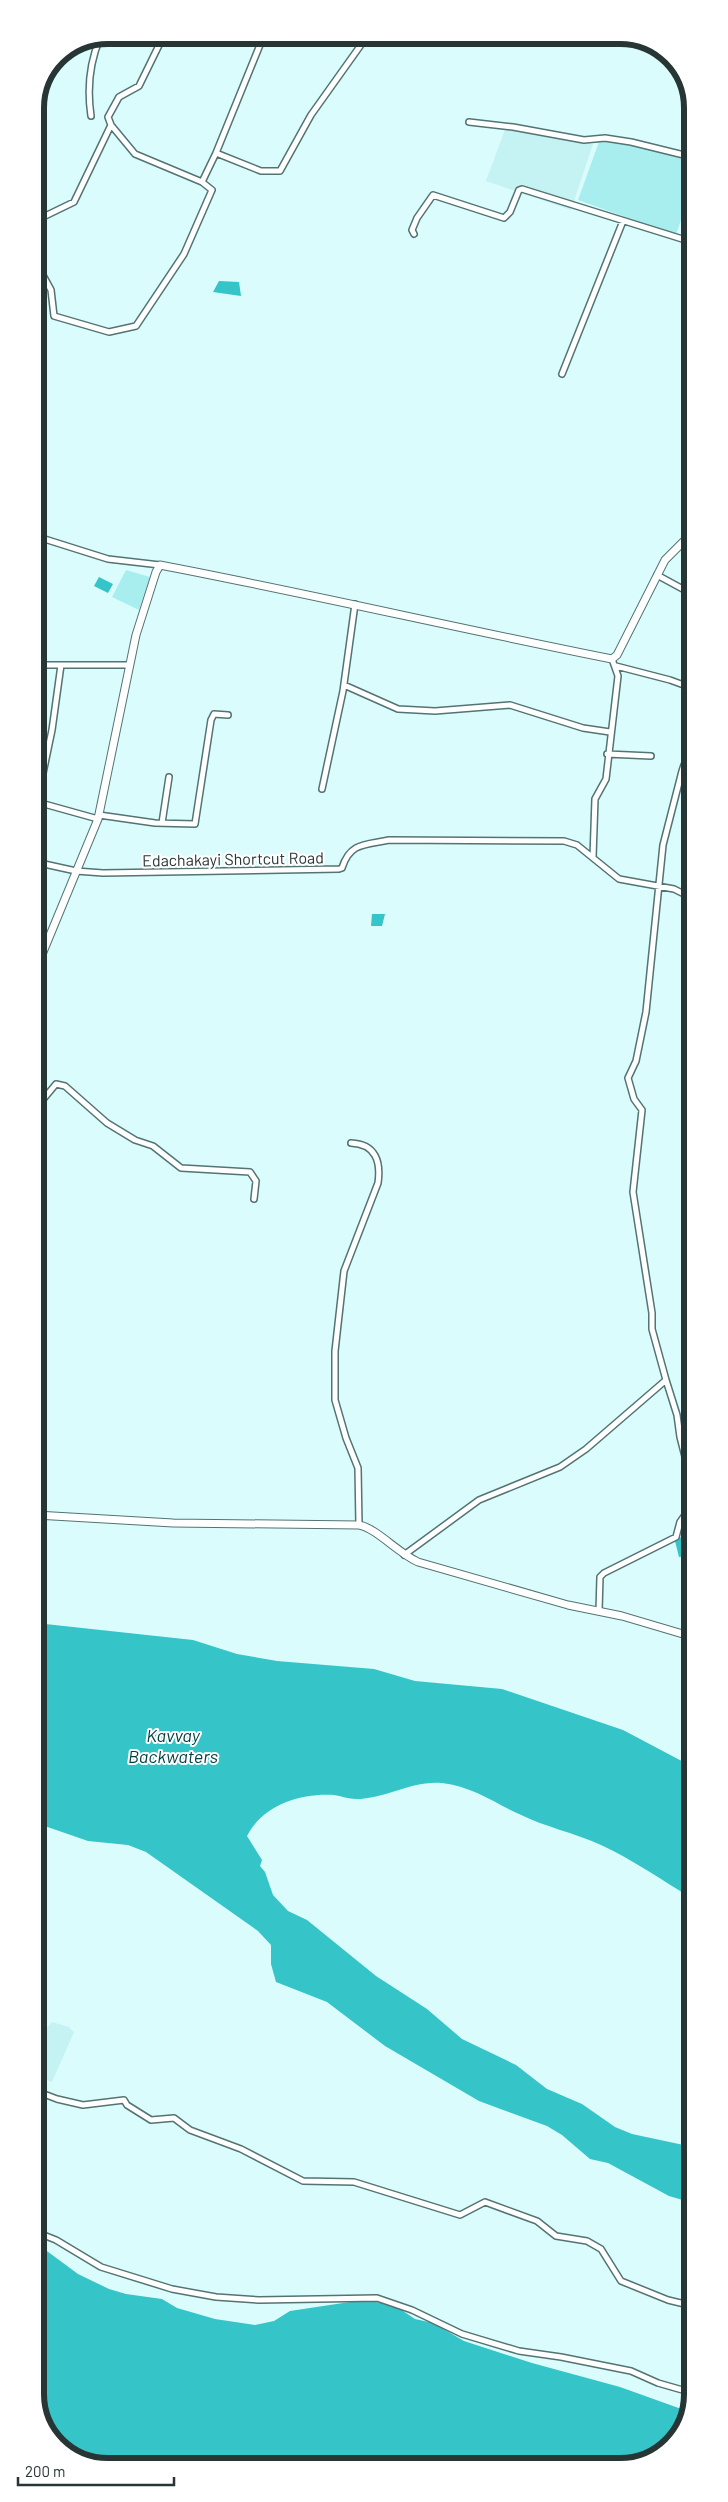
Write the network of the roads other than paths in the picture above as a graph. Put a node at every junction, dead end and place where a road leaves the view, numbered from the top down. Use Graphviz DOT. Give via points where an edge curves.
graph roads {
  1 [pos="160,44"];
  2 [pos="260,44"];
  3 [pos="362,44"];
  4 [pos="97,45"];
  5 [pos="91,116"];
  6 [pos="469,122"];
  7 [pos="111,125"];
  8 [pos="216,153"];
  9 [pos="684,154"];
  10 [pos="202,182"];
  11 [pos="44,217"];
  12 [pos="623,221"];
  13 [pos="414,234"];
  14 [pos="684,240"];
  15 [pos="44,277"];
  16 [pos="562,374"];
  17 [pos="44,539"];
  18 [pos="684,540"];
  19 [pos="160,565"];
  20 [pos="657,575"];
  21 [pos="684,590"];
  22 [pos="356,604"];
  23 [pos="614,663"];
  24 [pos="61,665"];
  25 [pos="130,665"];
  26 [pos="44,666"];
  27 [pos="344,685"];
  28 [pos="684,685"];
  29 [pos="228,715"];
  30 [pos="610,732"];
  31 [pos="607,754"];
  32 [pos="651,756"];
  33 [pos="684,765"];
  34 [pos="44,768"];
  35 [pos="168,777"];
  36 [pos="322,789"];
  37 [pos="44,804"];
  38 [pos="99,817"];
  39 [pos="162,823"];
  40 [pos="593,857"];
  41 [pos="44,864"];
  42 [pos="76,871"];
  43 [pos="658,885"];
  44 [pos="684,894"];
  45 [pos="44,949"];
  46 [pos="44,1098"];
  47 [pos="351,1143"];
  48 [pos="254,1199"];
  49 [pos="666,1380"];
  50 [pos="680,1437"];
  51 [pos="684,1437"];
  52 [pos="684,1453"];
  53 [pos="44,1515"];
  54 [pos="684,1516"];
  55 [pos="359,1525"];
  56 [pos="404,1555"];
  57 [pos="599,1611"];
  58 [pos="684,1635"];
  59 [pos="44,2094"];
  60 [pos="44,2235"];
  61 [pos="684,2304"];
  62 [pos="684,2391"];
  1 -- 7 [label="street" via="139,86 119,98 108,117"];
  2 -- 8 [label="street"];
  3 -- 8 [label="street" via="311,115 280,171 262,171"];
  4 -- 5 [label="street" via="88,87"];
  6 -- 9 [label="street" via="584,140 605,138"];
  7 -- 10 [label="street" via="135,154"];
  7 -- 11 [label="street" via="74,202"];
  8 -- 10 [label="street"];
  10 -- 15 [label="street" via="212,190 184,254 136,326 109,332 54,316 51,290"];
  12 -- 13 [label="street" via="522,189 504,218 433,195 417,218 412,230"];
  12 -- 14 [label="street"];
  12 -- 16 [label="street"];
  17 -- 19 [label="street" via="108,558"];
  18 -- 20 [label="main road" via="664,560"];
  19 -- 22 [label="main road"];
  19 -- 25 [label="main road" via="136,635"];
  20 -- 21 [label="street"];
  20 -- 23 [label="main road"];
  22 -- 23 [label="main road"];
  22 -- 27 [label="street"];
  23 -- 28 [label="street"];
  23 -- 30 [label="street" via="618,676"];
  24 -- 25 [label="street"];
  24 -- 26 [label="street"];
  24 -- 34 [label="street"];
  25 -- 38 [label="main road"];
  27 -- 30 [label="street" via="398,709 435,711 510,705 583,728"];
  27 -- 36 [label="street"];
  29 -- 39 [label="street" via="214,714 211,720 195,824"];
  30 -- 31 [label="street"];
  31 -- 32 [label="street"];
  31 -- 40 [label="street" via="604,785 594,799"];
  33 -- 43 [label="street" via="663,844"];
  35 -- 39 [label="street"];
  37 -- 38 [label="street"];
  38 -- 39 [label="street"];
  38 -- 42 [label="main road"];
  40 -- 42 [label="street, Edachakayi Shortcut Road" via="577,845 564,841 415,839 361,845 346,855 342,868 338,869 156,873"];
  40 -- 43 [label="street, Edachakayi Shortcut Road" via="619,879"];
  41 -- 42 [label="street"];
  42 -- 45 [label="main road"];
  43 -- 44 [label="street, Edachakayi Shortcut Road"];
  43 -- 49 [label="street" via="646,1012 636,1061 628,1078 634,1099 642,1110 632,1192 652,1329"];
  46 -- 48 [label="street" via="56,1084 65,1086 107,1124 153,1146 181,1168 250,1172 256,1181"];
  47 -- 55 [label="street" via="363,1144 372,1152 380,1170 344,1271 335,1352 335,1400 358,1468"];
  49 -- 50 [label="street"];
  49 -- 56 [label="street" via="560,1468 479,1500"];
  50 -- 51 [label="street"];
  50 -- 52 [label="street"];
  53 -- 55 [label="main road" via="173,1523"];
  54 -- 57 [label="street" via="676,1537 604,1573 600,1582"];
  55 -- 56 [label="main road" via="373,1531"];
  56 -- 57 [label="main road" via="521,1592"];
  57 -- 58 [label="main road"];
  59 -- 61 [label="street" via="83,2106 124,2100 151,2120 174,2118 190,2130 241,2149 303,2181 354,2182 460,2215 485,2202 537,2221 556,2236 587,2241 601,2249 621,2281"];
  60 -- 62 [label="street" via="101,2267 172,2289 259,2300 377,2298 412,2310 462,2334 519,2351 631,2371 658,2384"];
}
